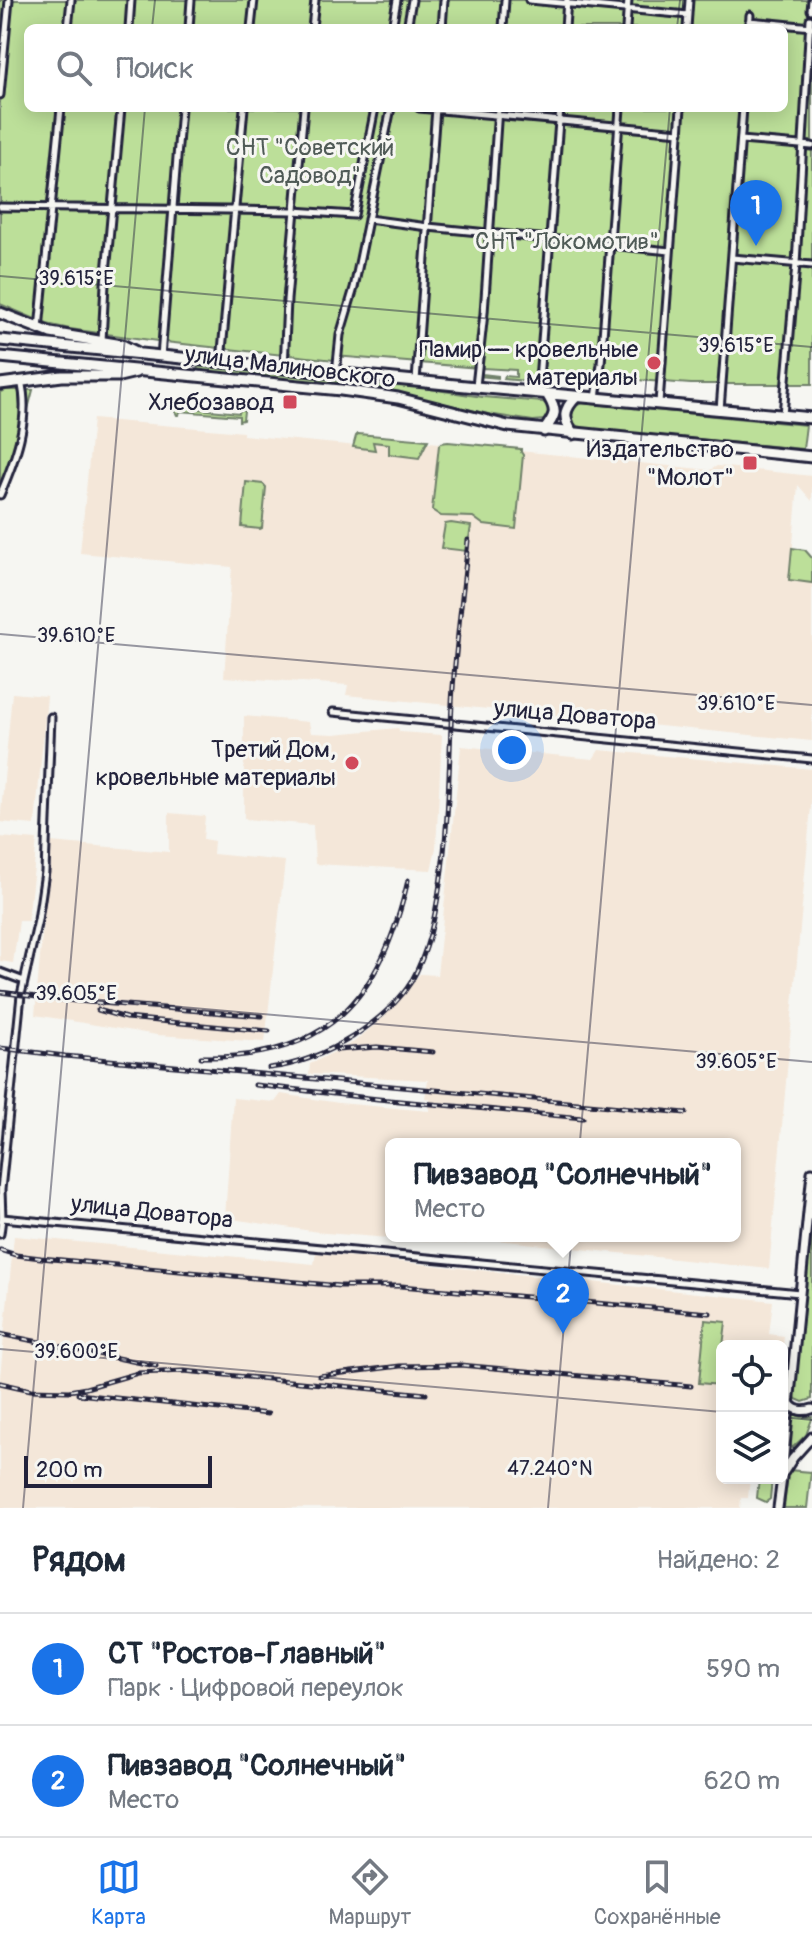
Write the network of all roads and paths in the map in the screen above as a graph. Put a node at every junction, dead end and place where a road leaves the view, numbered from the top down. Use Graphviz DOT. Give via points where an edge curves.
graph roads {
  1 [pos="9,0"];
  2 [pos="71,0"];
  3 [pos="131,0"];
  4 [pos="191,0"];
  5 [pos="254,0"];
  6 [pos="315,0"];
  7 [pos="397,0"];
  8 [pos="412,0"];
  9 [pos="444,0"];
  10 [pos="505,0"];
  11 [pos="529,0"];
  12 [pos="628,0"];
  13 [pos="689,0"];
  14 [pos="812,0"];
  15 [pos="567,2"];
  16 [pos="627,10"];
  17 [pos="811,10"];
  18 [pos="688,15"];
  19 [pos="810,19"];
  20 [pos="749,21"];
  21 [pos="68,24"];
  22 [pos="129,24"];
  23 [pos="189,24"];
  24 [pos="251,24"];
  25 [pos="312,24"];
  26 [pos="393,24"];
  27 [pos="408,24"];
  28 [pos="442,24"];
  29 [pos="503,24"];
  30 [pos="565,24"];
  31 [pos="626,24"];
  32 [pos="687,24"];
  33 [pos="780,24"];
  34 [pos="788,25"];
  35 [pos="811,27"];
  36 [pos="0,95"];
  37 [pos="61,112"];
  38 [pos="121,112"];
  39 [pos="181,112"];
  40 [pos="244,112"];
  41 [pos="304,112"];
  42 [pos="374,112"];
  43 [pos="390,112"];
  44 [pos="436,112"];
  45 [pos="498,112"];
  46 [pos="560,112"];
  47 [pos="620,112"];
  48 [pos="681,112"];
  49 [pos="743,112"];
  50 [pos="559,121"];
  51 [pos="618,127"];
  52 [pos="680,132"];
  53 [pos="741,140"];
  54 [pos="803,146"];
  55 [pos="812,146"];
  56 [pos="0,207"];
  57 [pos="51,207"];
  58 [pos="112,209"];
  59 [pos="172,210"];
  60 [pos="234,211"];
  61 [pos="294,211"];
  62 [pos="368,219"];
  63 [pos="428,227"];
  64 [pos="489,232"];
  65 [pos="550,239"];
  66 [pos="610,245"];
  67 [pos="670,251"];
  68 [pos="732,258"];
  69 [pos="796,264"];
  70 [pos="812,265"];
  71 [pos="0,313"];
  72 [pos="39,329"];
  73 [pos="0,340"];
  74 [pos="102,341"];
  75 [pos="143,355"];
  76 [pos="0,357"];
  77 [pos="161,357"];
  78 [pos="221,363"];
  79 [pos="284,369"];
  80 [pos="142,370"];
  81 [pos="336,373"];
  82 [pos="21,381"];
  83 [pos="416,381"];
  84 [pos="0,384"];
  85 [pos="476,387"];
  86 [pos="543,393"];
  87 [pos="576,397"];
  88 [pos="596,398"];
  89 [pos="659,404"];
  90 [pos="720,410"];
  91 [pos="783,415"];
  92 [pos="812,418"];
  93 [pos="544,431"];
  94 [pos="573,434"];
  95 [pos="812,457"];
  96 [pos="0,495"];
  97 [pos="333,712"];
  98 [pos="51,717"];
  99 [pos="812,759"];
  100 [pos="0,972"];
  101 [pos="24,981"];
  102 [pos="812,1172"];
  103 [pos="2,1218"];
  104 [pos="0,1234"];
  105 [pos="801,1293"];
  106 [pos="790,1404"];
  107 [pos="812,1409"];
  108 [pos="788,1422"];
  109 [pos="812,1437"];
  110 [pos="788,1466"];
  111 [pos="781,1484"];
  112 [pos="778,1508"];
  1 -- 36 [label="street"];
  2 -- 21 [label="street"];
  3 -- 22 [label="street"];
  4 -- 23 [label="street"];
  5 -- 24 [label="street"];
  6 -- 25 [label="street"];
  7 -- 26 [label="street"];
  8 -- 27 [label="street"];
  9 -- 28 [label="street"];
  10 -- 29 [label="street"];
  11 -- 15 [label="street"];
  12 -- 16 [label="street"];
  13 -- 18 [label="street"];
  14 -- 17 [label="street"];
  15 -- 16 [label="street"];
  15 -- 30 [label="street"];
  16 -- 18 [label="street"];
  16 -- 31 [label="street"];
  18 -- 32 [label="street"];
  19 -- 35 [label="street"];
  20 -- 33 [label="street"];
  34 -- 35 [label="street"];
  35 -- 54 [label="street"];
  37 -- 57 [label="street"];
  38 -- 58 [label="street"];
  39 -- 59 [label="street"];
  40 -- 60 [label="street"];
  41 -- 61 [label="street"];
  42 -- 61 [label="street" via="354,215"];
  43 -- 62 [label="street"];
  44 -- 63 [label="street"];
  45 -- 50 [label="street"];
  45 -- 64 [label="street"];
  46 -- 50 [label="street"];
  47 -- 51 [label="street"];
  48 -- 52 [label="street"];
  49 -- 53 [label="street"];
  50 -- 51 [label="street"];
  50 -- 65 [label="street"];
  51 -- 52 [label="street"];
  51 -- 66 [label="street"];
  52 -- 67 [label="street"];
  53 -- 54 [label="street"];
  53 -- 68 [label="street"];
  54 -- 55 [label="street"];
  54 -- 69 [label="street"];
  56 -- 57 [label="street"];
  57 -- 58 [label="street"];
  57 -- 72 [label="street"];
  58 -- 59 [label="street"];
  58 -- 74 [label="street"];
  59 -- 60 [label="street"];
  59 -- 77 [label="street"];
  60 -- 61 [label="street"];
  60 -- 78 [label="street"];
  61 -- 79 [label="street"];
  62 -- 63 [label="street"];
  62 -- 81 [label="street"];
  63 -- 64 [label="street"];
  63 -- 83 [label="street"];
  64 -- 65 [label="street"];
  64 -- 85 [label="street"];
  65 -- 66 [label="street"];
  65 -- 86 [label="street"];
  66 -- 67 [label="street"];
  66 -- 88 [label="street"];
  67 -- 89 [label="street"];
  68 -- 69 [label="street"];
  68 -- 90 [label="street"];
  69 -- 70 [label="street"];
  69 -- 91 [label="street"];
  71 -- 72 [label="highway"];
  72 -- 74 [label="highway"];
  73 -- 75 [label="highway, улица Малиновского"];
  74 -- 75 [label="highway"];
  75 -- 77 [label="highway, улица Малиновского"];
  76 -- 80 [label="highway, улица Малиновского"];
  77 -- 78 [label="highway, улица Малиновского"];
  78 -- 79 [label="highway, улица Малиновского"];
  79 -- 81 [label="highway, улица Малиновского"];
  80 -- 82 [label="highway"];
  80 -- 93 [label="highway, улица Малиновского" via="367,393"];
  81 -- 83 [label="highway, улица Малиновского"];
  82 -- 84 [label="highway"];
  82 -- 96 [label="street" via="25,414"];
  83 -- 85 [label="highway, улица Малиновского"];
  85 -- 86 [label="highway, улица Малиновского"];
  86 -- 87 [label="highway, улица Малиновского"];
  86 -- 93 [label="highway" via="555,414"];
  87 -- 88 [label="highway, улица Малиновского"];
  87 -- 94 [label="highway" via="565,413"];
  88 -- 89 [label="highway, улица Малиновского"];
  89 -- 90 [label="highway, улица Малиновского"];
  90 -- 91 [label="highway, улица Малиновского"];
  91 -- 92 [label="highway, улица Малиновского"];
  93 -- 94 [label="highway, улица Малиновского"];
  94 -- 95 [label="highway, улица Малиновского"];
  97 -- 99 [label="street, улица Доватора"];
  98 -- 101 [label="street" via="45,872"];
  100 -- 101 [label="street"];
  101 -- 103 [label="street"];
  102 -- 105 [label="street"];
  103 -- 104 [label="street"];
  103 -- 105 [label="street, улица Доватора"];
  105 -- 106 [label="street"];
  106 -- 107 [label="street" via="801,1411"];
  106 -- 108 [label="street"];
  109 -- 110 [label="street"];
  111 -- 112 [label="street"];
}
